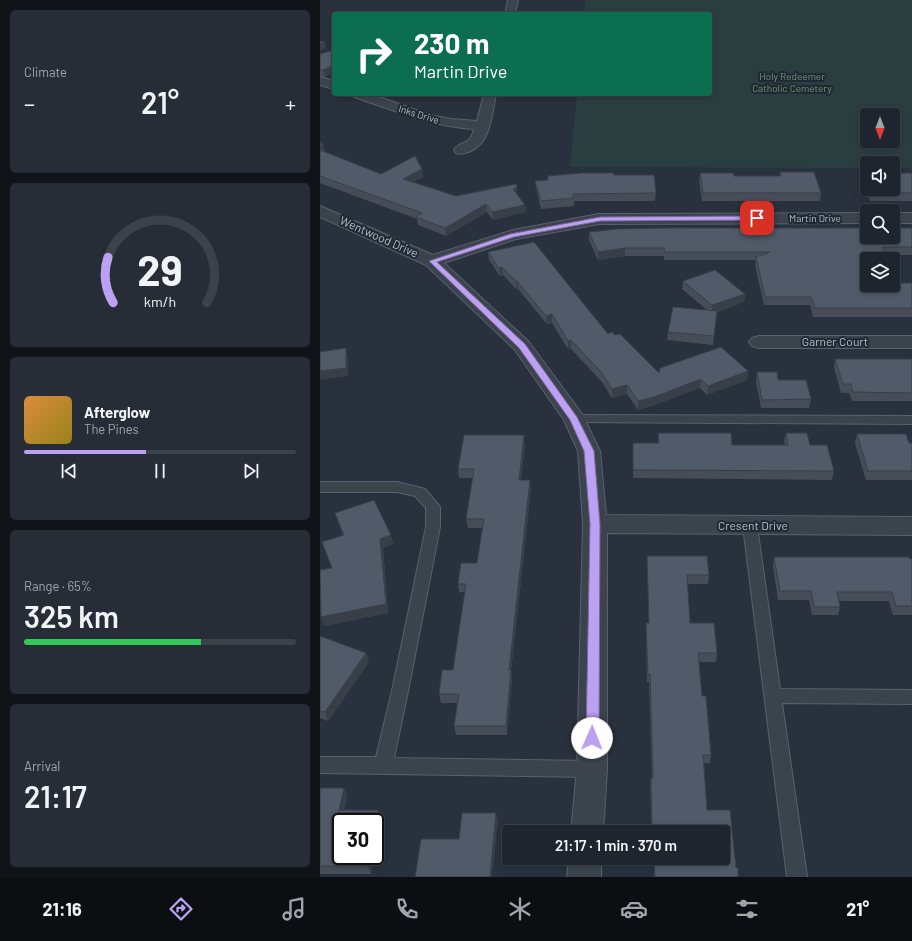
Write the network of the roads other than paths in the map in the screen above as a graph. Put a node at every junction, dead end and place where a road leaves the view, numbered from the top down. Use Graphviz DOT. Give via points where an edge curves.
graph roads {
  1 [pos="513,0"];
  2 [pos="510,12"];
  3 [pos="320,81"];
  4 [pos="332,84"];
  5 [pos="365,96"];
  6 [pos="489,96"];
  7 [pos="482,125"];
  8 [pos="461,150"];
  9 [pos="320,211"];
  10 [pos="860,218"];
  11 [pos="900,218"];
  12 [pos="912,218"];
  13 [pos="432,261"];
  14 [pos="759,342"];
  15 [pos="912,342"];
  16 [pos="574,420"];
  17 [pos="912,420"];
  18 [pos="320,487"];
  19 [pos="595,524"];
  20 [pos="750,526"];
  21 [pos="912,526"];
  22 [pos="772,696"];
  23 [pos="912,697"];
  24 [pos="320,765"];
  25 [pos="383,765"];
  26 [pos="592,769"];
  27 [pos="588,825"];
  28 [pos="585,865"];
  29 [pos="584,877"];
  30 [pos="797,877"];
  1 -- 2 [label="street"];
  3 -- 4 [label="street"];
  5 -- 7 [label="street, Inks Drive" via="427,118"];
  6 -- 7 [label="street"];
  7 -- 8 [label="street" via="479,138 473,145"];
  9 -- 13 [label="street, Wentwood Drive"];
  10 -- 13 [label="street, Martin Drive" via="600,219 513,236"];
  11 -- 12 [label="street"];
  13 -- 16 [label="street, Wentwood Drive" via="522,346"];
  14 -- 15 [label="street, Garner Court"];
  16 -- 17 [label="lane"];
  16 -- 19 [label="street, Wentwood Drive" via="589,451"];
  18 -- 25 [label="lane" via="396,487 420,492 433,507 433,527"];
  19 -- 20 [label="street, Cresent Drive"];
  19 -- 26 [label="street, Wentwood Drive"];
  20 -- 21 [label="street, Cresent Drive"];
  20 -- 22 [label="lane"];
  22 -- 23 [label="lane"];
  22 -- 30 [label="lane"];
  24 -- 25 [label="lane"];
  25 -- 26 [label="lane"];
  26 -- 27 [label="street, Wentwood Drive"];
  28 -- 29 [label="street"];
}
